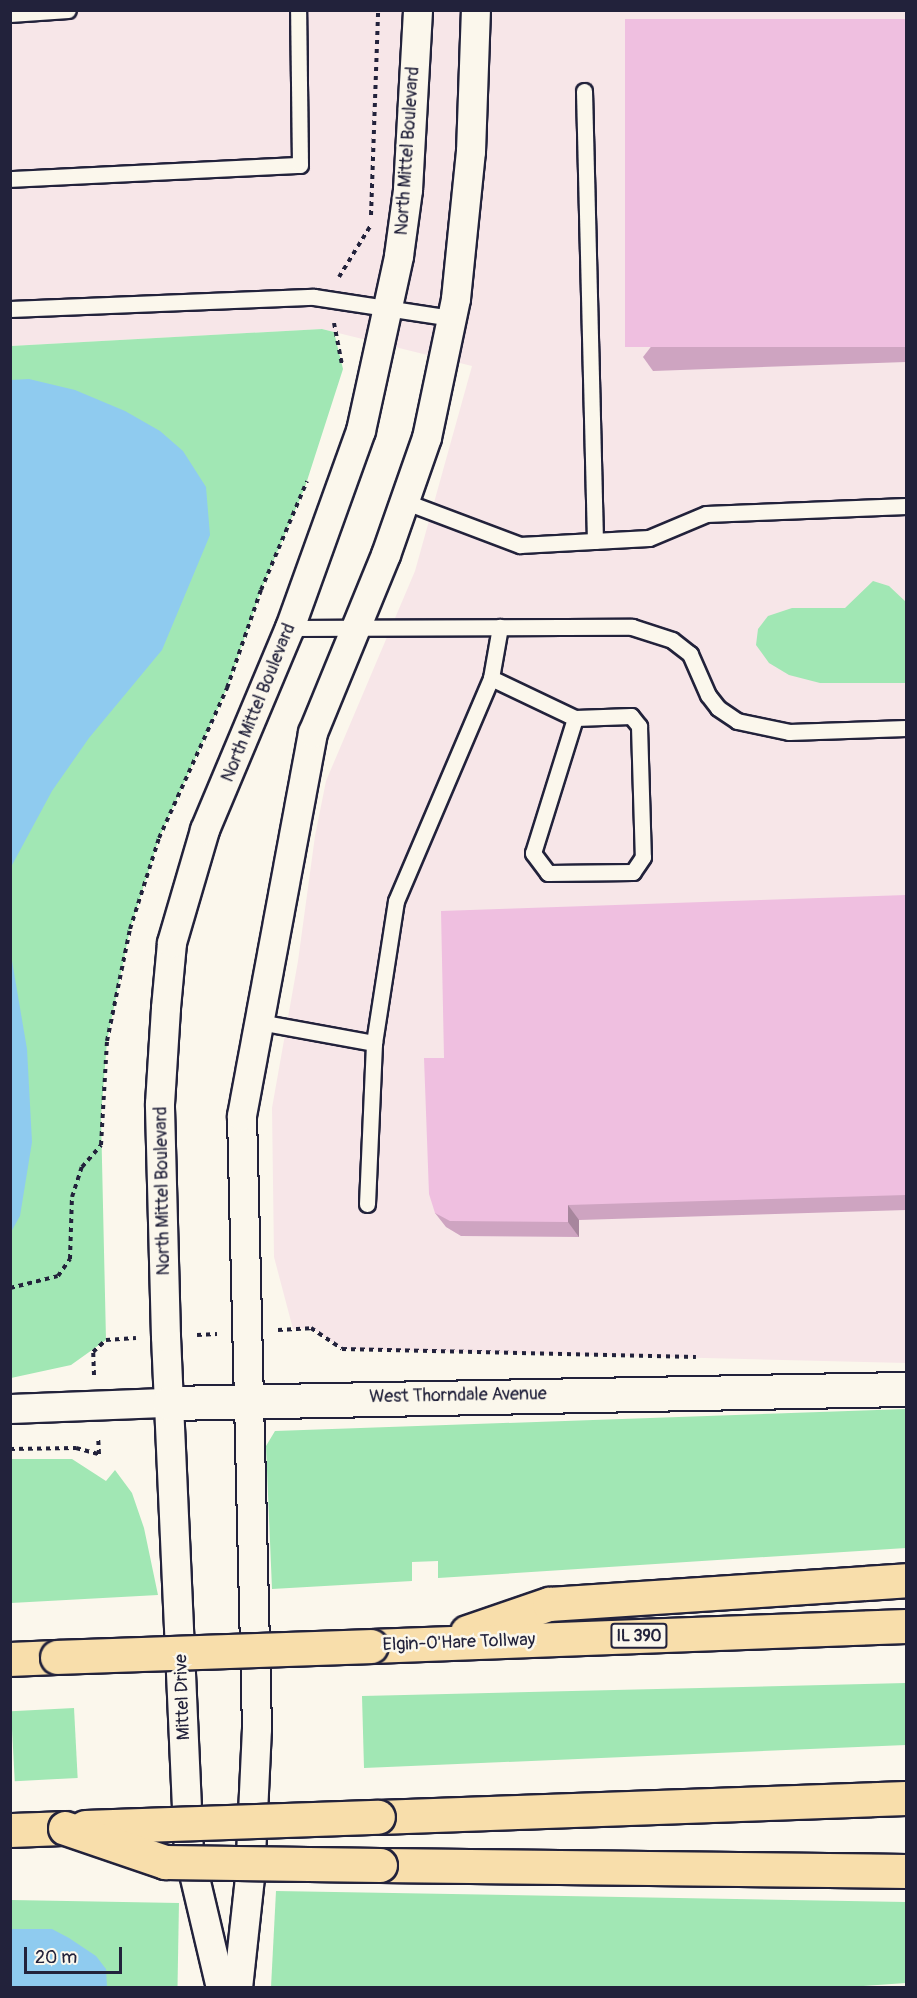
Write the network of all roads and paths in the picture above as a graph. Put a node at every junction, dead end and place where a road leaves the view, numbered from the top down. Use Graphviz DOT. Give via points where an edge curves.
graph roads {
  1 [pos="68,10"];
  2 [pos="298,10"];
  3 [pos="378,10"];
  4 [pos="418,10"];
  5 [pos="476,10"];
  6 [pos="10,14"];
  7 [pos="584,91"];
  8 [pos="10,179"];
  9 [pos="334,298"];
  10 [pos="389,308"];
  11 [pos="10,309"];
  12 [pos="452,318"];
  13 [pos="344,369"];
  14 [pos="309,476"];
  15 [pos="406,502"];
  16 [pos="906,506"];
  17 [pos="595,541"];
  18 [pos="500,627"];
  19 [pos="290,628"];
  20 [pos="354,629"];
  21 [pos="491,678"];
  22 [pos="575,718"];
  23 [pos="906,728"];
  24 [pos="259,1022"];
  25 [pos="374,1043"];
  26 [pos="367,1204"];
  27 [pos="10,1288"];
  28 [pos="293,1329"];
  29 [pos="218,1334"];
  30 [pos="192,1335"];
  31 [pos="106,1340"];
  32 [pos="93,1352"];
  33 [pos="704,1357"];
  34 [pos="906,1389"];
  35 [pos="248,1400"];
  36 [pos="169,1403"];
  37 [pos="10,1408"];
  38 [pos="10,1449"];
  39 [pos="99,1454"];
  40 [pos="906,1580"];
  41 [pos="906,1626"];
  42 [pos="433,1644"];
  43 [pos="10,1659"];
  44 [pos="906,1798"];
  45 [pos="65,1828"];
  46 [pos="10,1830"];
  47 [pos="906,1871"];
  48 [pos="221,1988"];
  49 [pos="238,1988"];
  1 -- 6 [label="lane"];
  2 -- 8 [label="lane" via="300,165"];
  3 -- 9 [label="path" via="371,226 341,268"];
  4 -- 10 [label="street, North Mittel Boulevard" via="408,190"];
  5 -- 12 [label="street" via="471,152"];
  7 -- 17 [label="lane"];
  9 -- 10 [label="lane"];
  9 -- 11 [label="lane"];
  9 -- 13 [label="path" via="334,332"];
  10 -- 12 [label="lane"];
  10 -- 19 [label="street, North Mittel Boulevard" via="361,431"];
  12 -- 15 [label="street" via="427,438"];
  14 -- 27 [label="path" via="261,590 227,688 159,838 134,918 107,1041 101,1145 82,1167 72,1197 70,1260 58,1276"];
  15 -- 17 [label="lane" via="520,545"];
  15 -- 20 [label="street"];
  16 -- 17 [label="lane" via="706,514 649,538"];
  18 -- 20 [label="lane"];
  18 -- 21 [label="lane"];
  18 -- 23 [label="lane" via="609,624 652,631 690,654 718,708 737,721 758,728 789,732"];
  19 -- 20 [label="lane"];
  19 -- 36 [label="street, North Mittel Boulevard" via="205,830 172,943 160,1104"];
  20 -- 24 [label="street" via="313,733 305,765"];
  21 -- 22 [label="lane"];
  21 -- 25 [label="lane" via="396,902"];
  22 -- 22 [label="lane" via="630,716 639,726 644,857 633,872 548,873 533,853"];
  24 -- 25 [label="lane"];
  24 -- 35 [label="street" via="242,1116"];
  25 -- 26 [label="lane"];
  28 -- 33 [label="path" via="311,1328 342,1349"];
  29 -- 30 [label="path"];
  31 -- 32 [label="path"];
  34 -- 35 [label="main road, West Thorndale Avenue"];
  35 -- 36 [label="main road, West Thorndale Avenue"];
  35 -- 49 [label="street" via="257,1729 250,1877"];
  36 -- 37 [label="street, West Thorndale Avenue"];
  36 -- 48 [label="street, Mittel Drive" via="189,1853"];
  38 -- 39 [label="path" via="76,1448"];
  40 -- 42 [label="highway" via="549,1604"];
  41 -- 42 [label="highway, Elgin-O'Hare Tollway / IL 390"];
  42 -- 43 [label="highway, Elgin-O'Hare Tollway / IL 390, bridge"];
  44 -- 45 [label="highway, bridge"];
  45 -- 46 [label="highway"];
  45 -- 47 [label="highway, bridge" via="165,1862"];
}
